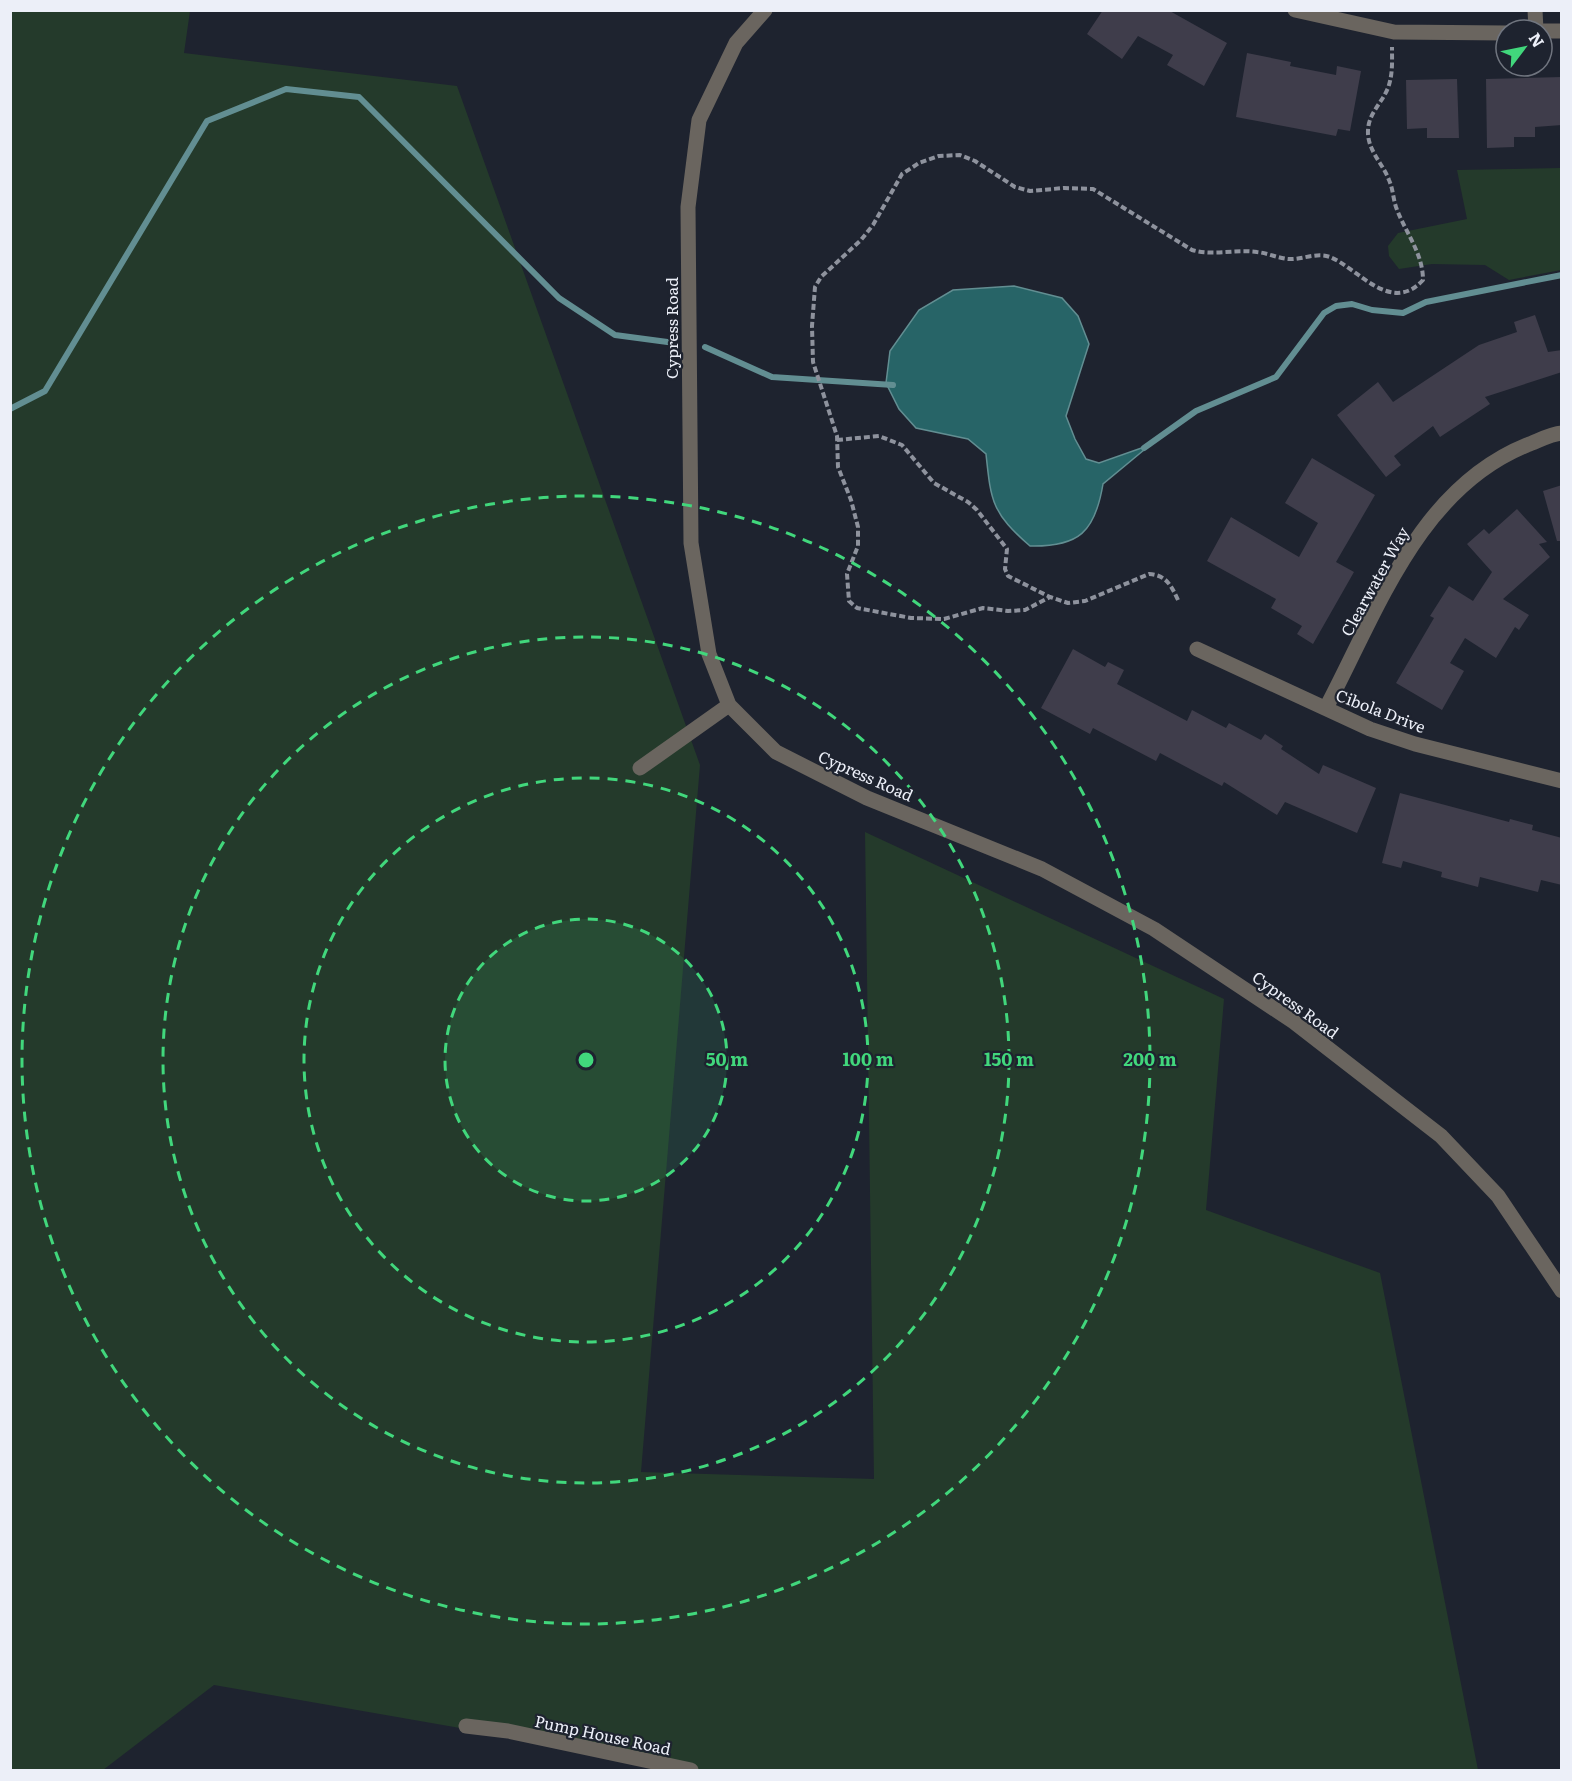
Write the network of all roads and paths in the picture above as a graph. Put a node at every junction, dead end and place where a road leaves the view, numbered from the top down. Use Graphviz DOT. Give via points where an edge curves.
graph roads {
  1 [pos="765,10"];
  2 [pos="1295,10"];
  3 [pos="1494,33"];
  4 [pos="1392,46"];
  5 [pos="1562,433"];
  6 [pos="837,440"];
  7 [pos="1050,597"];
  8 [pos="1178,600"];
  9 [pos="1197,649"];
  10 [pos="729,705"];
  11 [pos="1326,708"];
  12 [pos="640,768"];
  13 [pos="1562,781"];
  14 [pos="1562,1291"];
  15 [pos="466,1726"];
  16 [pos="630,1765"];
  17 [pos="691,1770"];
  1 -- 10 [label="street, Cypress Road" via="736,42 699,120 688,207 691,543 709,654"];
  2 -- 3 [label="street" via="1394,32"];
  4 -- 6 [label="path" via="1393,70 1387,89 1369,118 1368,135 1423,270 1423,280 1416,288 1405,293 1379,289 1329,257 1317,255 1289,259 1257,252 1205,254 1192,250 1093,189 1030,191 1015,187 960,155 939,156 902,174 873,225 821,277 815,288 813,362"];
  5 -- 11 [label="street, Clearwater Way" via="1506,453 1459,486 1428,522"];
  6 -- 7 [label="path" via="879,436 902,445 923,474 976,510 1007,549 1008,576"];
  6 -- 7 [label="path" via="838,467 858,527 858,546 846,588 849,601 857,608 911,618 944,619 983,608 1025,610"];
  7 -- 8 [label="path" via="1068,603 1085,601 1149,574 1159,575 1170,583"];
  9 -- 11 [label="street, Cibola Drive"];
  10 -- 12 [label="street"];
  10 -- 14 [label="street, Cypress Road" via="776,752 867,798 1042,869 1154,929 1294,1022 1441,1136 1498,1196"];
  11 -- 13 [label="street, Cibola Drive" via="1415,744"];
  15 -- 16 [label="street, Pump House Road" via="508,1731"];
  16 -- 17 [label="street, Pump House Road"];
}
